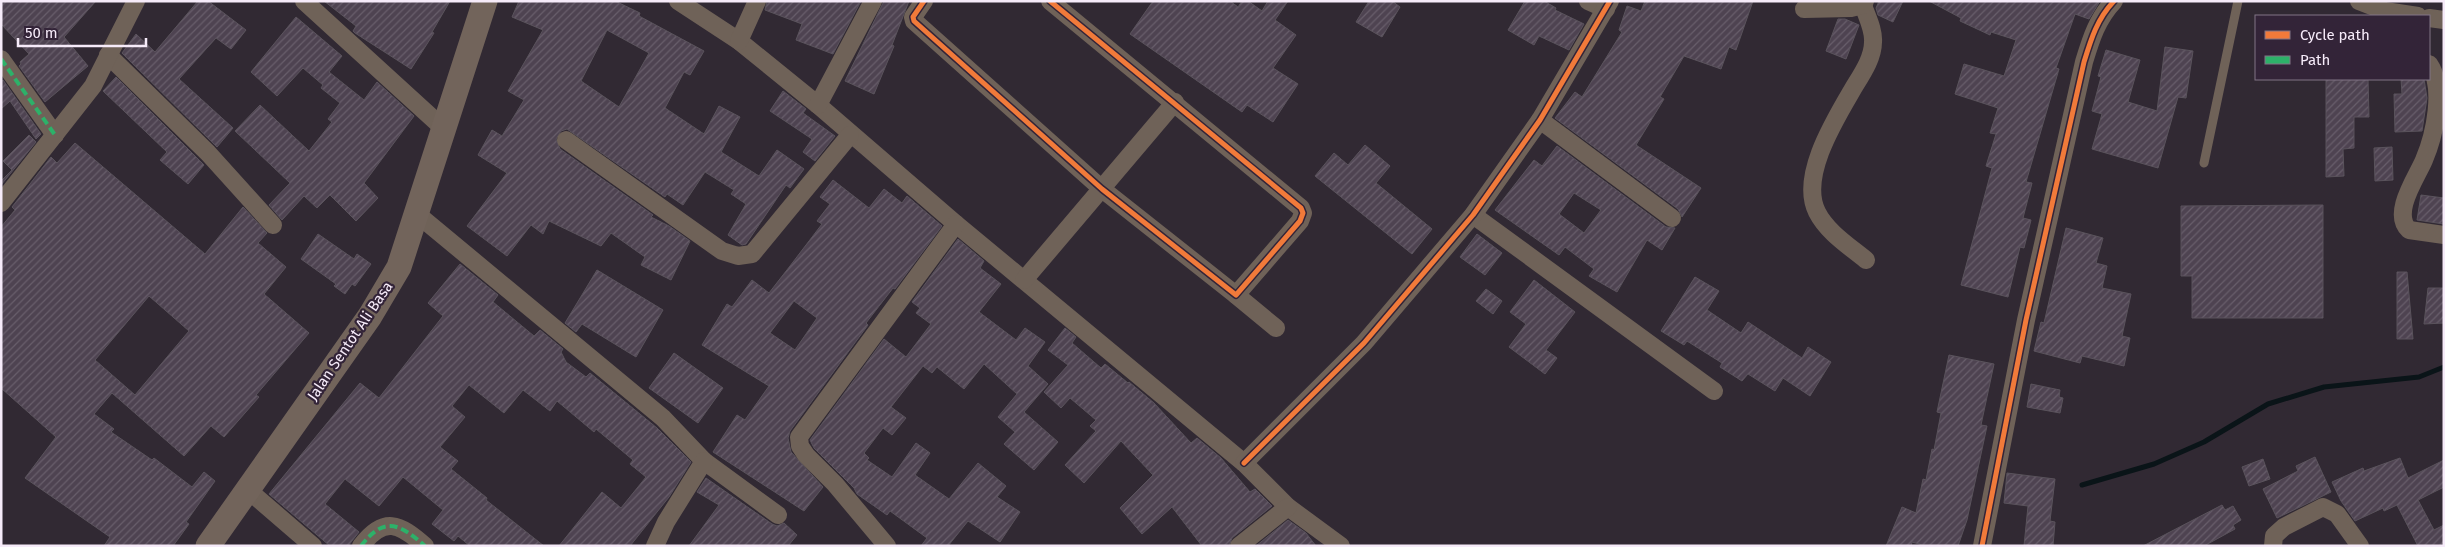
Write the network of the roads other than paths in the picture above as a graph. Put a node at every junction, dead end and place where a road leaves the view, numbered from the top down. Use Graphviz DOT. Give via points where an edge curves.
graph roads {
  1 [pos="136,1"];
  2 [pos="304,1"];
  3 [pos="484,1"];
  4 [pos="678,1"];
  5 [pos="757,1"];
  6 [pos="873,1"];
  7 [pos="924,1"];
  8 [pos="1050,1"];
  9 [pos="1588,1"];
  10 [pos="2114,1"];
  11 [pos="2238,1"];
  12 [pos="2359,1"];
  13 [pos="1864,3"];
  14 [pos="1608,5"];
  15 [pos="1804,9"];
  16 [pos="2391,10"];
  17 [pos="2414,15"];
  18 [pos="2430,18"];
  19 [pos="2444,20"];
  20 [pos="739,41"];
  21 [pos="108,55"];
  22 [pos="1,59"];
  23 [pos="2430,66"];
  24 [pos="1174,102"];
  25 [pos="818,105"];
  26 [pos="1540,120"];
  27 [pos="442,127"];
  28 [pos="55,135"];
  29 [pos="850,135"];
  30 [pos="566,140"];
  31 [pos="2204,163"];
  32 [pos="1102,189"];
  33 [pos="1,203"];
  34 [pos="417,214"];
  35 [pos="1473,215"];
  36 [pos="1672,218"];
  37 [pos="956,224"];
  38 [pos="273,225"];
  39 [pos="2444,235"];
  40 [pos="1866,260"];
  41 [pos="1024,280"];
  42 [pos="1236,295"];
  43 [pos="1276,328"];
  44 [pos="1714,391"];
  45 [pos="704,461"];
  46 [pos="1244,463"];
  47 [pos="248,490"];
  48 [pos="1288,508"];
  49 [pos="778,515"];
  50 [pos="208,546"];
  51 [pos="313,546"];
  52 [pos="361,546"];
  53 [pos="425,546"];
  54 [pos="655,546"];
  55 [pos="887,546"];
  56 [pos="1239,546"];
  57 [pos="1341,546"];
  58 [pos="1982,546"];
  59 [pos="2273,546"];
  60 [pos="2360,546"];
  1 -- 21 [label="street"];
  2 -- 27 [label="street"];
  3 -- 27 [label="main road, Jalan Sentot Ali Basa"];
  4 -- 20 [label="street"];
  5 -- 20 [label="street"];
  6 -- 25 [label="street"];
  7 -- 32 [label="street" via="913,17 914,22"];
  8 -- 24 [label="street"];
  9 -- 14 [label="street"];
  10 -- 58 [label="street" via="2092,34 2084,62 2026,320"];
  11 -- 31 [label="lane"];
  12 -- 16 [label="street"];
  13 -- 15 [label="street"];
  13 -- 40 [label="street" via="1873,42 1870,59 1828,132 1814,174 1812,192 1816,211 1830,231"];
  14 -- 26 [label="street"];
  16 -- 17 [label="street"];
  18 -- 19 [label="street"];
  20 -- 25 [label="street"];
  21 -- 28 [label="street" via="93,86"];
  21 -- 38 [label="street" via="208,153"];
  22 -- 28 [label="street"];
  23 -- 39 [label="street" via="2437,79 2439,93 2436,118 2424,160 2405,202 2404,221 2409,230"];
  24 -- 32 [label="street"];
  24 -- 42 [label="street" via="1303,213 1300,221"];
  25 -- 29 [label="street"];
  26 -- 35 [label="street"];
  26 -- 36 [label="street"];
  27 -- 34 [label="main road, Jalan Sentot Ali Basa"];
  28 -- 33 [label="street"];
  29 -- 30 [label="street" via="752,254 738,256 722,251"];
  29 -- 37 [label="street"];
  32 -- 41 [label="street"];
  32 -- 42 [label="street"];
  34 -- 45 [label="street" via="648,406"];
  34 -- 47 [label="main road, Jalan Sentot Ali Basa" via="398,267 370,316"];
  35 -- 44 [label="street"];
  35 -- 46 [label="street" via="1364,343"];
  37 -- 41 [label="street"];
  37 -- 55 [label="street" via="799,437 806,455 836,484"];
  41 -- 46 [label="street"];
  42 -- 43 [label="street"];
  45 -- 49 [label="street"];
  45 -- 54 [label="street"];
  46 -- 48 [label="street"];
  47 -- 50 [label="main road, Jalan Sentot Ali Basa"];
  47 -- 51 [label="street"];
  48 -- 56 [label="street"];
  48 -- 57 [label="street"];
  52 -- 53 [label="street" via="373,531 383,526 407,532"];
  59 -- 60 [label="street" via="2274,536 2284,527 2323,507 2337,514"];
}
